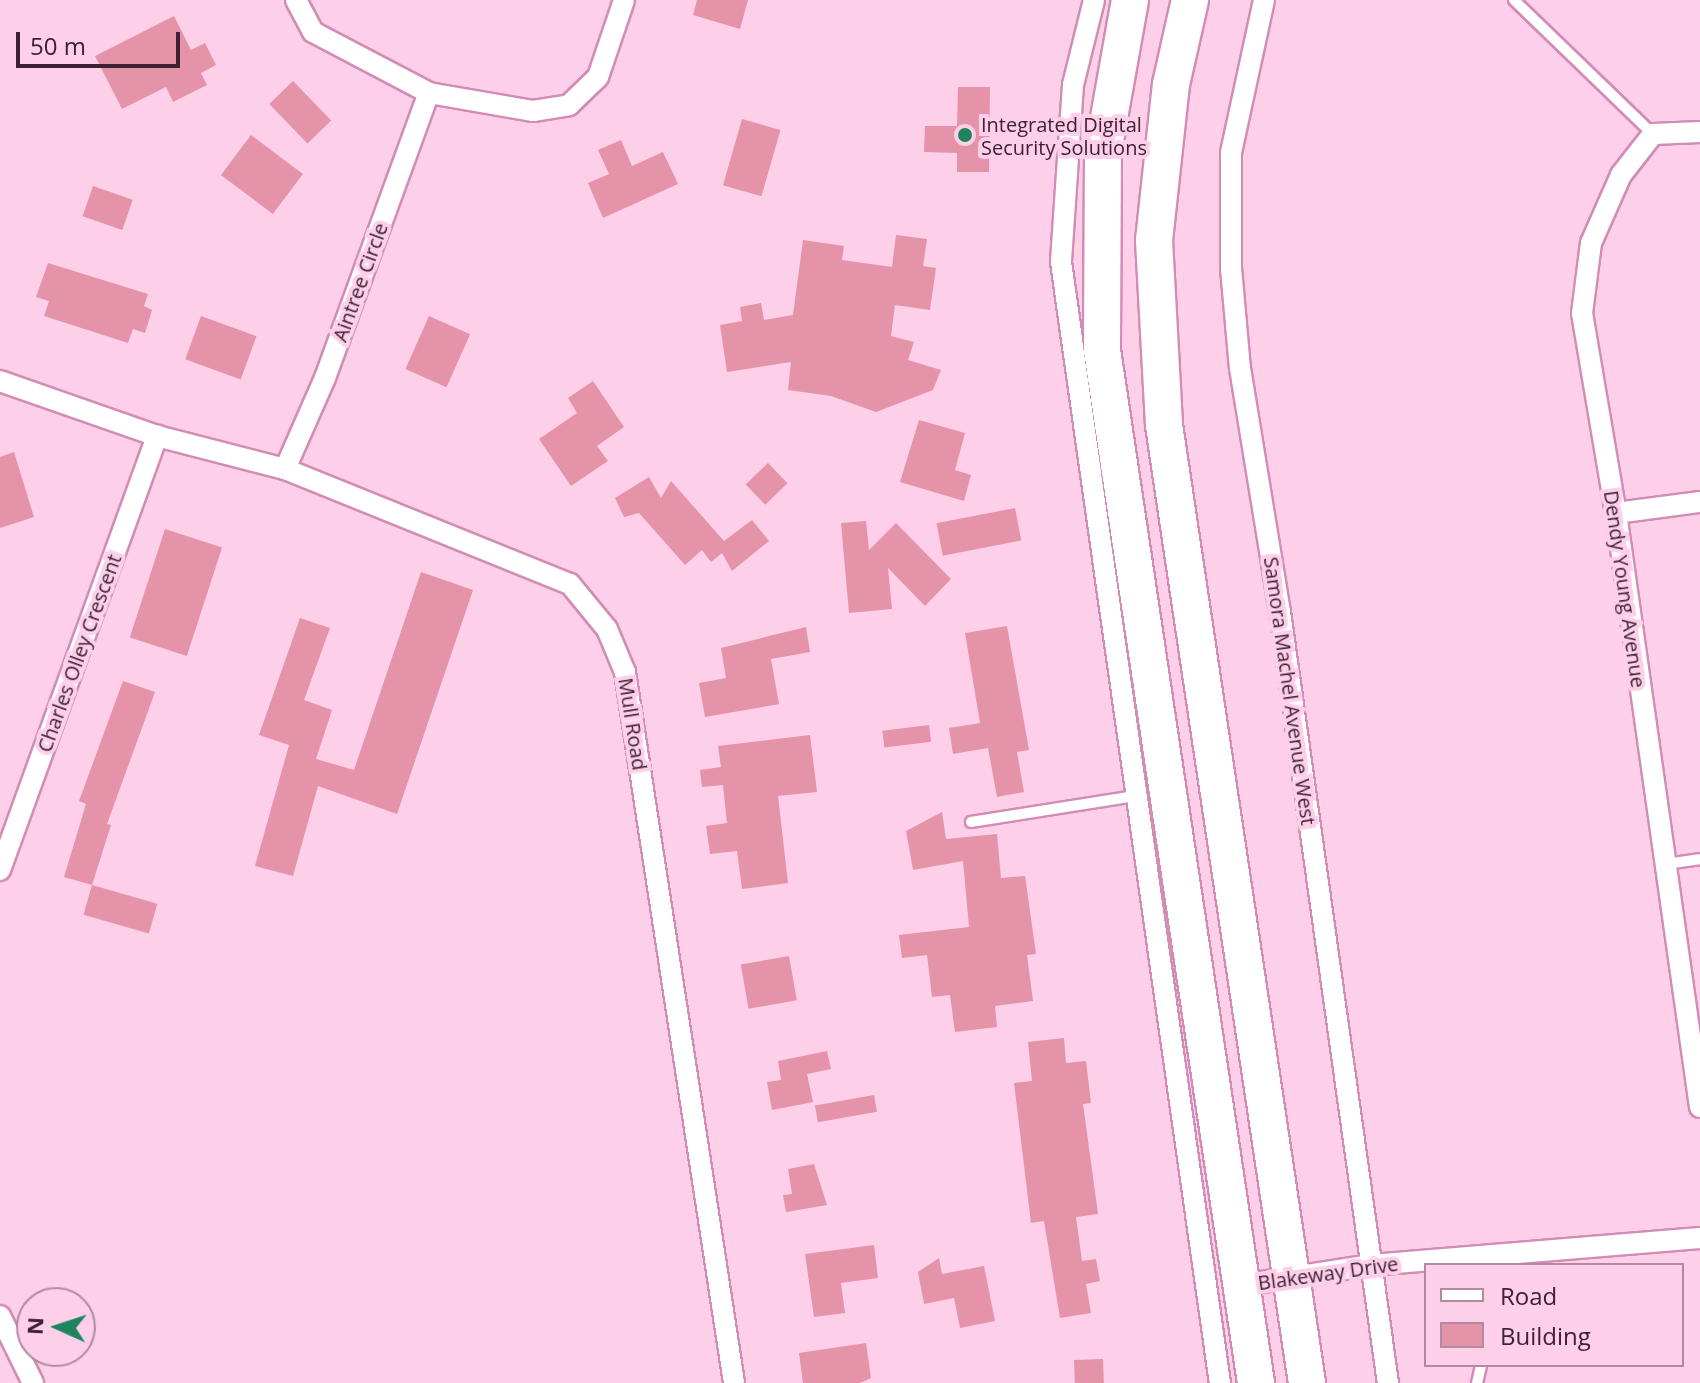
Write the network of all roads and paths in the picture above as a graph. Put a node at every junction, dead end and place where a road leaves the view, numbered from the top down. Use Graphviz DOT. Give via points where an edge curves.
graph roads {
  1 [pos="296,0"];
  2 [pos="624,0"];
  3 [pos="1094,0"];
  4 [pos="1130,0"];
  5 [pos="1190,0"];
  6 [pos="1264,0"];
  7 [pos="1514,0"];
  8 [pos="429,93"];
  9 [pos="1700,132"];
  10 [pos="1653,134"];
  11 [pos="0,381"];
  12 [pos="157,436"];
  13 [pos="285,469"];
  14 [pos="1700,502"];
  15 [pos="1616,513"];
  16 [pos="1135,796"];
  17 [pos="971,822"];
  18 [pos="1700,859"];
  19 [pos="1663,865"];
  20 [pos="0,870"];
  21 [pos="1700,1107"];
  22 [pos="1700,1238"];
  23 [pos="1490,1260"];
  24 [pos="1371,1265"];
  25 [pos="1293,1280"];
  26 [pos="1243,1285"];
  27 [pos="0,1316"];
  28 [pos="33,1383"];
  29 [pos="734,1383"];
  30 [pos="1220,1383"];
  31 [pos="1256,1383"];
  32 [pos="1307,1383"];
  33 [pos="1388,1383"];
  1 -- 8 [label="street" via="313,32"];
  2 -- 8 [label="street" via="598,77 569,105 533,111"];
  3 -- 16 [label="street" via="1073,85 1061,262"];
  4 -- 26 [label="highway" via="1103,151 1102,350"];
  5 -- 25 [label="highway" via="1165,126 1154,240 1164,425"];
  6 -- 24 [label="street, Samora Machel Avenue West" via="1231,153 1236,325"];
  7 -- 10 [label="lane"];
  8 -- 13 [label="street, Aintree Circle" via="325,378"];
  9 -- 10 [label="street"];
  10 -- 15 [label="street, Dendy Young Avenue" via="1621,175 1591,243 1582,313"];
  11 -- 12 [label="street, Mull Road"];
  12 -- 13 [label="street, Mull Road"];
  12 -- 20 [label="street, Charles Olley Crescent"];
  13 -- 29 [label="street, Mull Road" via="570,584 607,629 625,672"];
  14 -- 15 [label="street"];
  15 -- 19 [label="street, Dendy Young Avenue"];
  16 -- 17 [label="lane"];
  16 -- 30 [label="street"];
  18 -- 19 [label="lane"];
  19 -- 21 [label="street, Dendy Young Avenue"];
  22 -- 23 [label="street, Blakeway Drive"];
  23 -- 24 [label="street, Blakeway Drive"];
  24 -- 25 [label="street, Blakeway Drive"];
  24 -- 33 [label="street, Samora Machel Avenue West"];
  25 -- 26 [label="street, Blakeway Drive"];
  25 -- 32 [label="highway"];
  26 -- 31 [label="highway"];
  27 -- 28 [label="street"];
}
